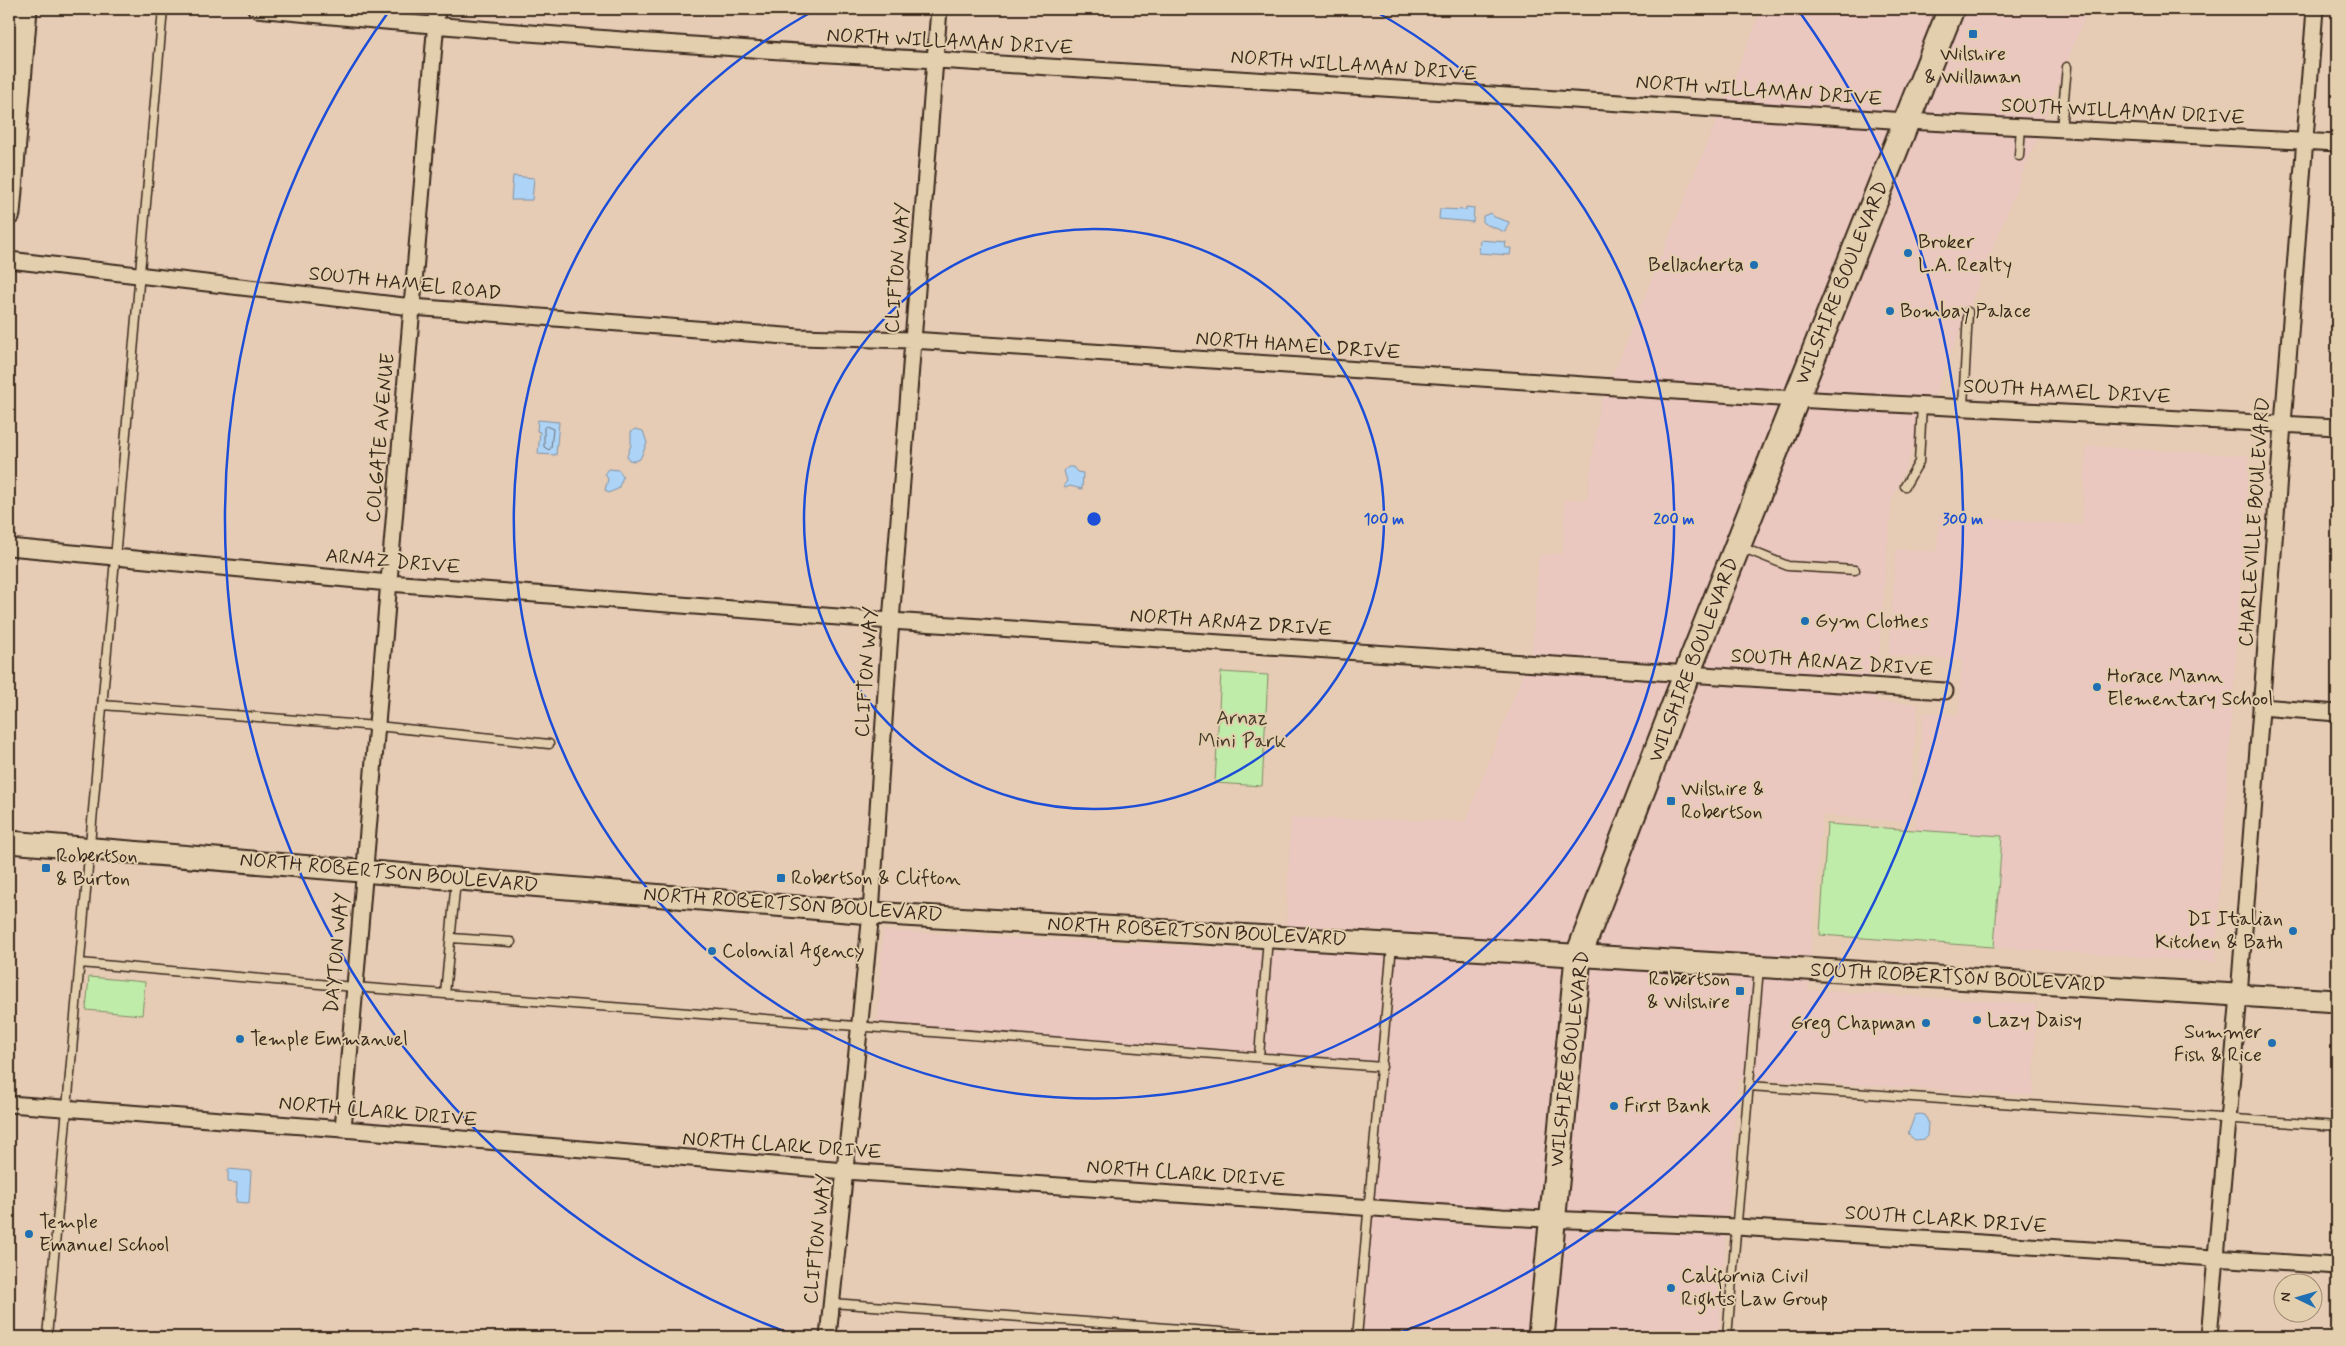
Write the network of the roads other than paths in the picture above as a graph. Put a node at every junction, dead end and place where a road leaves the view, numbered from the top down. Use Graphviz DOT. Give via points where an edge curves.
graph roads {
  1 [pos="26,9"];
  2 [pos="163,9"];
  3 [pos="256,9"];
  4 [pos="437,9"];
  5 [pos="939,9"];
  6 [pos="1951,9"];
  7 [pos="2315,9"];
  8 [pos="436,27"];
  9 [pos="937,60"];
  10 [pos="2067,67"];
  11 [pos="1907,121"];
  12 [pos="2021,126"];
  13 [pos="2061,128"];
  14 [pos="2305,141"];
  15 [pos="2337,143"];
  16 [pos="11,151"];
  17 [pos="2019,156"];
  18 [pos="9,214"];
  19 [pos="9,260"];
  20 [pos="140,275"];
  21 [pos="412,307"];
  22 [pos="1968,312"];
  23 [pos="798,337"];
  24 [pos="912,340"];
  25 [pos="1795,398"];
  26 [pos="1922,405"];
  27 [pos="1963,407"];
  28 [pos="2283,424"];
  29 [pos="2337,427"];
  30 [pos="1905,486"];
  31 [pos="1738,546"];
  32 [pos="9,547"];
  33 [pos="115,557"];
  34 [pos="1855,570"];
  35 [pos="389,582"];
  36 [pos="774,612"];
  37 [pos="891,621"];
  38 [pos="1687,673"];
  39 [pos="1945,691"];
  40 [pos="102,705"];
  41 [pos="2261,707"];
  42 [pos="2337,713"];
  43 [pos="377,726"];
  44 [pos="549,744"];
  45 [pos="9,842"];
  46 [pos="91,848"];
  47 [pos="364,870"];
  48 [pos="456,878"];
  49 [pos="871,913"];
  50 [pos="1268,936"];
  51 [pos="451,938"];
  52 [pos="511,942"];
  53 [pos="1392,943"];
  54 [pos="1578,957"];
  55 [pos="80,963"];
  56 [pos="1759,967"];
  57 [pos="354,987"];
  58 [pos="445,994"];
  59 [pos="2239,995"];
  60 [pos="2337,1001"];
  61 [pos="860,1027"];
  62 [pos="1259,1057"];
  63 [pos="1382,1067"];
  64 [pos="1749,1086"];
  65 [pos="9,1104"];
  66 [pos="67,1108"];
  67 [pos="2228,1117"];
  68 [pos="2337,1126"];
  69 [pos="343,1129"];
  70 [pos="845,1171"];
  71 [pos="1370,1206"];
  72 [pos="1552,1218"];
  73 [pos="1737,1227"];
  74 [pos="2216,1258"];
  75 [pos="2337,1266"];
  76 [pos="832,1303"];
  77 [pos="47,1337"];
  78 [pos="828,1337"];
  79 [pos="1288,1337"];
  80 [pos="1357,1337"];
  81 [pos="1540,1337"];
  82 [pos="1728,1337"];
  83 [pos="2209,1337"];
  1 -- 16 [label="main road"];
  2 -- 20 [label="lane"];
  3 -- 8 [label="street"];
  4 -- 8 [label="street, COLGATE AVENUE"];
  5 -- 9 [label="street, CLIFTON WAY"];
  6 -- 11 [label="main road, WILSHIRE BOULEVARD"];
  7 -- 14 [label="street, CHARLEVILLE BOULEVARD"];
  8 -- 9 [label="street, NORTH WILLAMAN DRIVE"];
  8 -- 21 [label="street, COLGATE AVENUE"];
  9 -- 11 [label="street, NORTH WILLAMAN DRIVE"];
  9 -- 24 [label="street, CLIFTON WAY"];
  10 -- 13 [label="lane"];
  11 -- 12 [label="street, SOUTH WILLAMAN DRIVE"];
  11 -- 25 [label="main road, WILSHIRE BOULEVARD"];
  12 -- 13 [label="street, SOUTH WILLAMAN DRIVE"];
  12 -- 17 [label="lane"];
  13 -- 14 [label="street, SOUTH WILLAMAN DRIVE"];
  14 -- 15 [label="street, SOUTH WILLAMAN DRIVE"];
  14 -- 28 [label="street, CHARLEVILLE BOULEVARD"];
  16 -- 18 [label="main road"];
  19 -- 20 [label="street, SOUTH HAMEL ROAD"];
  20 -- 21 [label="street, SOUTH HAMEL ROAD"];
  20 -- 33 [label="lane"];
  21 -- 23 [label="street, SOUTH HAMEL ROAD"];
  21 -- 35 [label="street, COLGATE AVENUE"];
  22 -- 27 [label="lane"];
  23 -- 24 [label="street, NORTH HAMEL DRIVE"];
  24 -- 25 [label="street, NORTH HAMEL DRIVE"];
  24 -- 37 [label="street, CLIFTON WAY"];
  25 -- 26 [label="street, SOUTH HAMEL DRIVE"];
  25 -- 31 [label="main road, WILSHIRE BOULEVARD"];
  26 -- 27 [label="street, SOUTH HAMEL DRIVE"];
  26 -- 30 [label="lane" via="1919,462"];
  27 -- 28 [label="street, SOUTH HAMEL DRIVE"];
  28 -- 29 [label="street, SOUTH HAMEL DRIVE"];
  28 -- 41 [label="street, CHARLEVILLE BOULEVARD"];
  31 -- 34 [label="lane" via="1788,566"];
  31 -- 38 [label="main road, WILSHIRE BOULEVARD"];
  32 -- 33 [label="street, ARNAZ DRIVE"];
  33 -- 35 [label="street, ARNAZ DRIVE"];
  33 -- 40 [label="lane"];
  35 -- 36 [label="street, ARNAZ DRIVE"];
  35 -- 43 [label="street, COLGATE AVENUE"];
  36 -- 37 [label="street, NORTH ARNAZ DRIVE"];
  37 -- 38 [label="street, NORTH ARNAZ DRIVE"];
  37 -- 49 [label="street, CLIFTON WAY"];
  38 -- 39 [label="street, SOUTH ARNAZ DRIVE"];
  38 -- 54 [label="main road, WILSHIRE BOULEVARD"];
  40 -- 43 [label="lane"];
  40 -- 46 [label="lane"];
  41 -- 42 [label="street"];
  41 -- 59 [label="street, CHARLEVILLE BOULEVARD"];
  43 -- 44 [label="lane"];
  43 -- 47 [label="street, COLGATE AVENUE"];
  45 -- 46 [label="main road, NORTH ROBERTSON BOULEVARD"];
  46 -- 47 [label="main road, NORTH ROBERTSON BOULEVARD"];
  46 -- 55 [label="lane"];
  47 -- 48 [label="main road, NORTH ROBERTSON BOULEVARD"];
  47 -- 57 [label="street, DAYTON WAY"];
  48 -- 49 [label="main road, NORTH ROBERTSON BOULEVARD"];
  48 -- 51 [label="lane"];
  49 -- 50 [label="main road, NORTH ROBERTSON BOULEVARD"];
  49 -- 61 [label="street, CLIFTON WAY"];
  50 -- 53 [label="main road, NORTH ROBERTSON BOULEVARD"];
  50 -- 62 [label="lane"];
  51 -- 52 [label="lane"];
  51 -- 58 [label="lane"];
  53 -- 54 [label="main road, NORTH ROBERTSON BOULEVARD"];
  53 -- 63 [label="lane"];
  54 -- 56 [label="main road, SOUTH ROBERTSON BOULEVARD" via="1621,956"];
  54 -- 72 [label="main road, WILSHIRE BOULEVARD"];
  55 -- 57 [label="lane"];
  55 -- 66 [label="lane"];
  56 -- 59 [label="main road, SOUTH ROBERTSON BOULEVARD"];
  56 -- 64 [label="lane"];
  57 -- 58 [label="lane"];
  57 -- 69 [label="street, DAYTON WAY"];
  58 -- 61 [label="lane"];
  59 -- 60 [label="main road, SOUTH ROBERTSON BOULEVARD"];
  59 -- 67 [label="street, CHARLEVILLE BOULEVARD"];
  61 -- 62 [label="lane"];
  61 -- 70 [label="street, CLIFTON WAY"];
  62 -- 63 [label="lane"];
  63 -- 71 [label="lane"];
  64 -- 67 [label="lane"];
  64 -- 73 [label="lane"];
  65 -- 66 [label="street, NORTH CLARK DRIVE"];
  66 -- 69 [label="street, NORTH CLARK DRIVE"];
  66 -- 77 [label="lane"];
  67 -- 68 [label="lane"];
  67 -- 74 [label="street, CHARLEVILLE BOULEVARD"];
  69 -- 70 [label="street, NORTH CLARK DRIVE"];
  70 -- 71 [label="street, NORTH CLARK DRIVE"];
  70 -- 76 [label="street, CLIFTON WAY"];
  71 -- 72 [label="street, NORTH CLARK DRIVE"];
  71 -- 80 [label="lane"];
  72 -- 73 [label="street, SOUTH CLARK DRIVE"];
  72 -- 81 [label="main road, WILSHIRE BOULEVARD"];
  73 -- 74 [label="street, SOUTH CLARK DRIVE"];
  73 -- 82 [label="lane"];
  74 -- 75 [label="street, SOUTH CLARK DRIVE"];
  74 -- 83 [label="street, CHARLEVILLE BOULEVARD"];
  76 -- 78 [label="street, CLIFTON WAY"];
  76 -- 79 [label="lane"];
}
